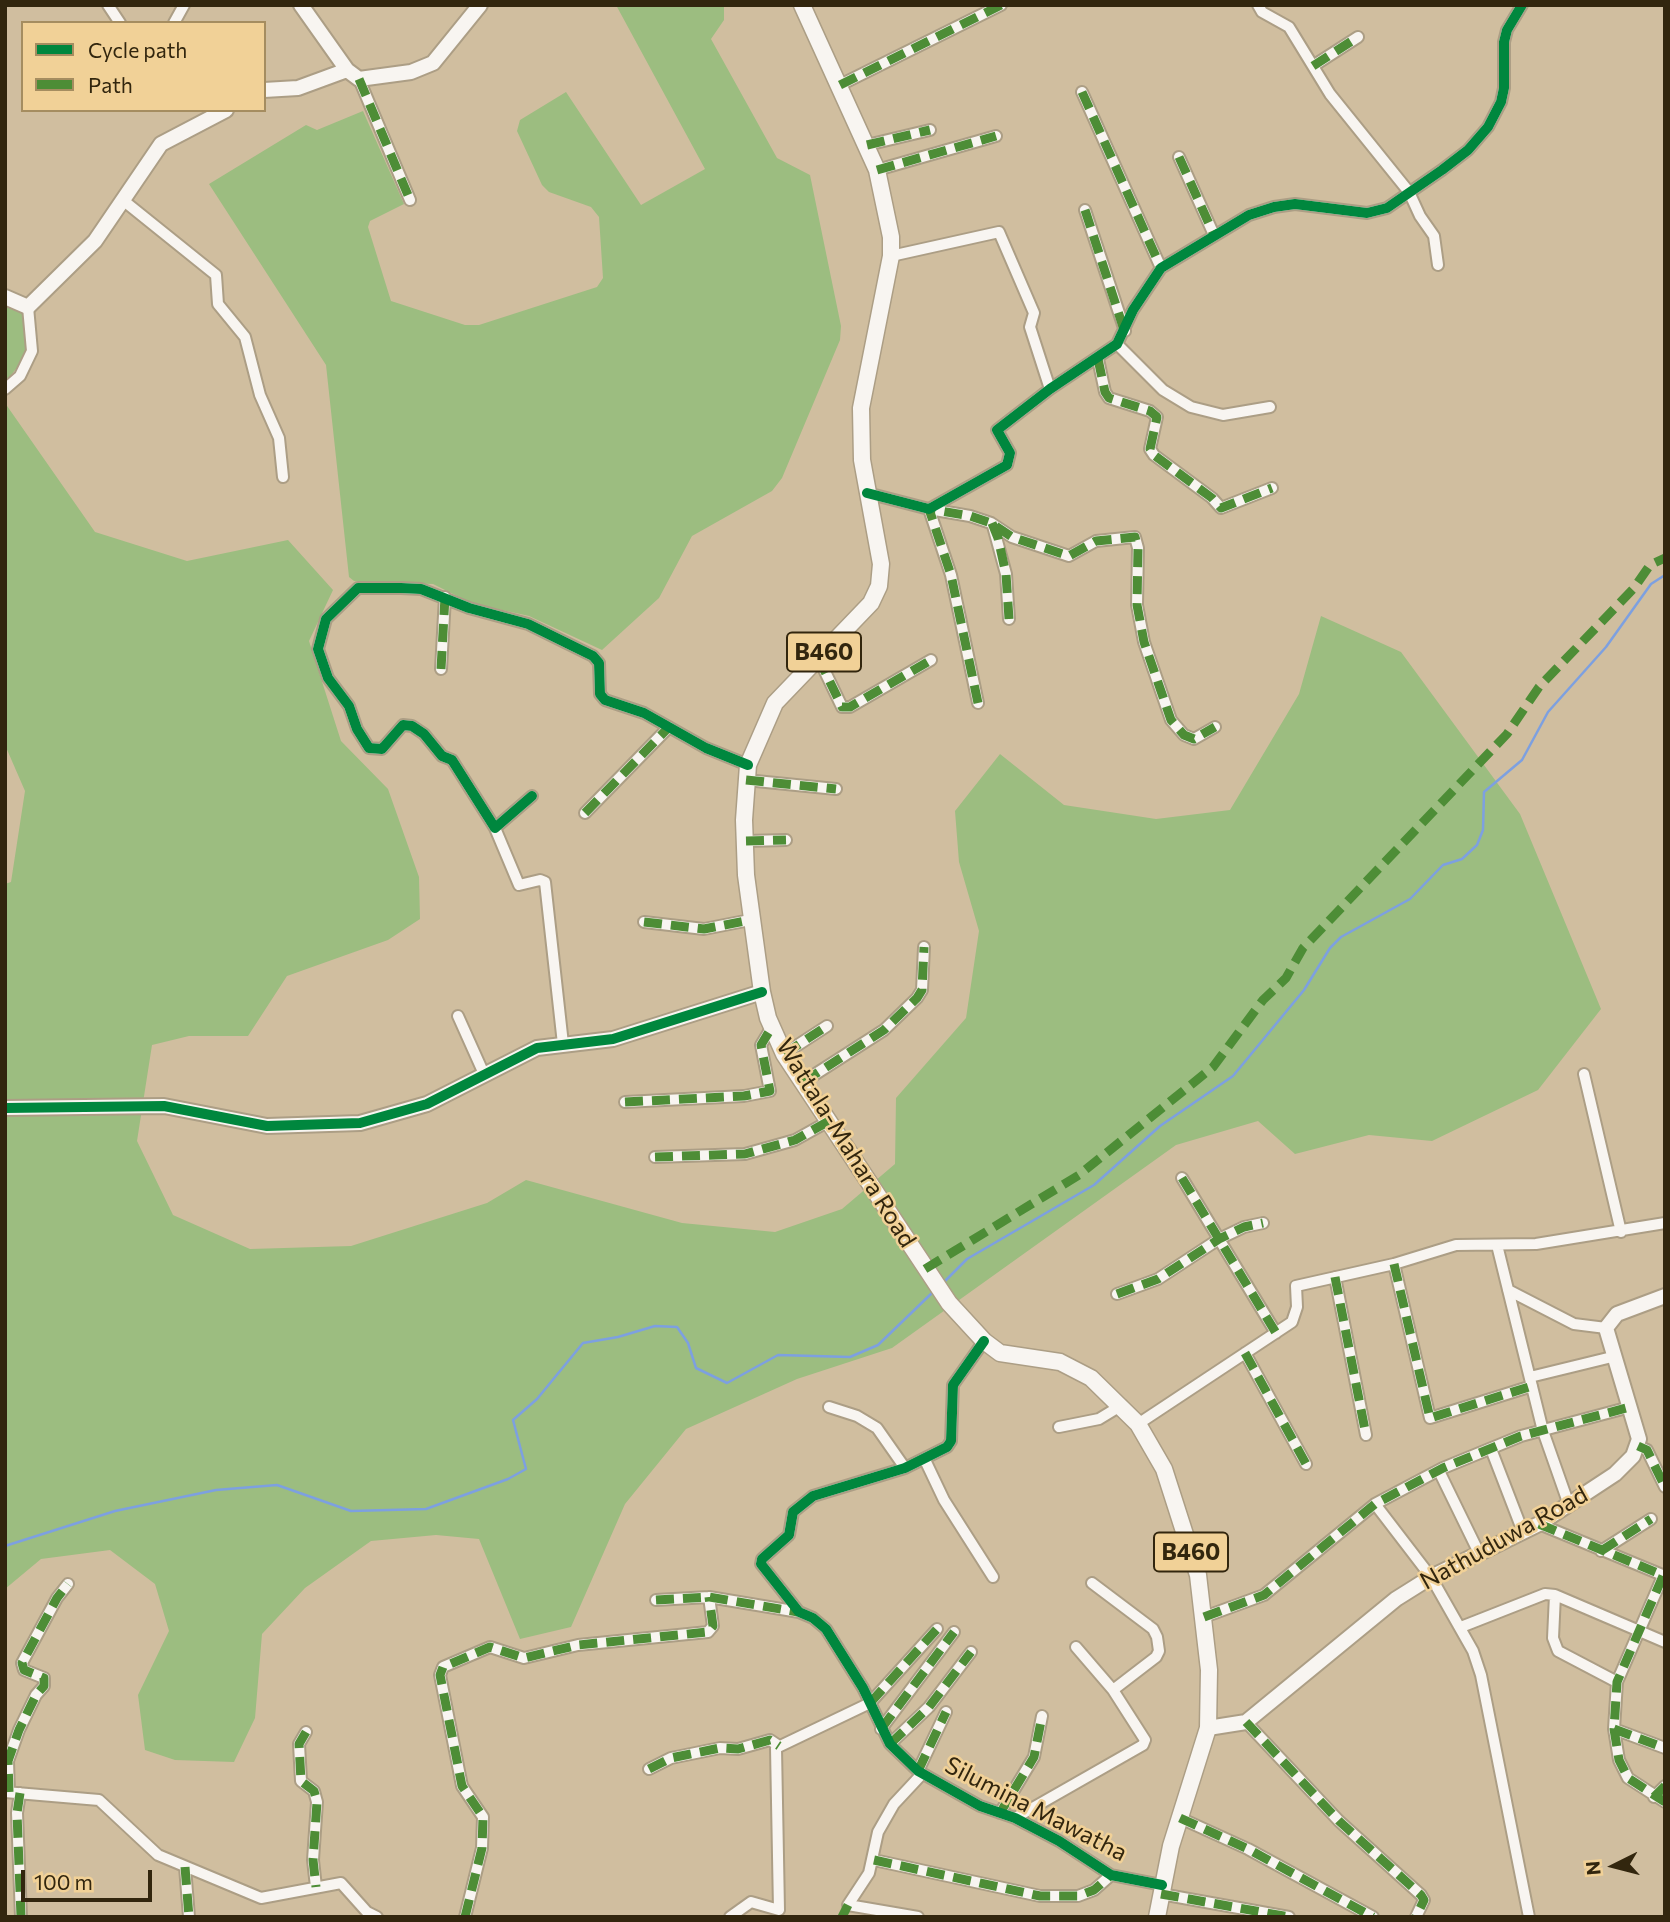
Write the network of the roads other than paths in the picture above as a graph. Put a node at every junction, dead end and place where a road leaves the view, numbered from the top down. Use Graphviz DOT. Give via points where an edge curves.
graph roads {
  1 [pos="108,5"];
  2 [pos="184,5"];
  3 [pos="301,5"];
  4 [pos="480,5"];
  5 [pos="802,5"];
  6 [pos="972,5"];
  7 [pos="1001,5"];
  8 [pos="1258,5"];
  9 [pos="1522,5"];
  10 [pos="980,17"];
  11 [pos="119,21"];
  12 [pos="175,21"];
  13 [pos="1358,37"];
  14 [pos="1313,66"];
  15 [pos="347,70"];
  16 [pos="359,79"];
  17 [pos="840,85"];
  18 [pos="266,90"];
  19 [pos="1082,92"];
  20 [pos="222,112"];
  21 [pos="930,130"];
  22 [pos="996,136"];
  23 [pos="867,145"];
  24 [pos="1179,157"];
  25 [pos="877,170"];
  26 [pos="1409,192"];
  27 [pos="410,200"];
  28 [pos="124,201"];
  29 [pos="1085,210"];
  30 [pos="1214,235"];
  31 [pos="891,257"];
  32 [pos="1438,265"];
  33 [pos="1161,268"];
  34 [pos="5,297"];
  35 [pos="28,307"];
  36 [pos="1125,331"];
  37 [pos="1117,344"];
  38 [pos="1098,359"];
  39 [pos="1050,388"];
  40 [pos="5,390"];
  41 [pos="1270,407"];
  42 [pos="283,477"];
  43 [pos="1272,488"];
  44 [pos="867,493"];
  45 [pos="929,509"];
  46 [pos="992,523"];
  47 [pos="445,597"];
  48 [pos="1009,619"];
  49 [pos="818,657"];
  50 [pos="931,660"];
  51 [pos="441,670"];
  52 [pos="978,703"];
  53 [pos="669,727"];
  54 [pos="1215,727"];
  55 [pos="747,772"];
  56 [pos="836,789"];
  57 [pos="532,796"];
  58 [pos="585,813"];
  59 [pos="495,828"];
  60 [pos="786,840"];
  61 [pos="746,841"];
  62 [pos="750,920"];
  63 [pos="644,922"];
  64 [pos="924,947"];
  65 [pos="762,992"];
  66 [pos="458,1016"];
  67 [pos="773,1025"];
  68 [pos="827,1026"];
  69 [pos="563,1044"];
  70 [pos="784,1054"];
  71 [pos="484,1074"];
  72 [pos="1584,1074"];
  73 [pos="803,1082"];
  74 [pos="625,1102"];
  75 [pos="5,1108"];
  76 [pos="829,1121"];
  77 [pos="655,1157"];
  78 [pos="1182,1178"];
  79 [pos="1263,1223"];
  80 [pos="1665,1223"];
  81 [pos="1621,1232"];
  82 [pos="1219,1238"];
  83 [pos="1497,1245"];
  84 [pos="1394,1264"];
  85 [pos="1335,1277"];
  86 [pos="1508,1290"];
  87 [pos="1117,1294"];
  88 [pos="1665,1296"];
  89 [pos="1606,1328"];
  90 [pos="1276,1333"];
  91 [pos="984,1341"];
  92 [pos="1245,1353"];
  93 [pos="1612,1357"];
  94 [pos="1531,1382"];
  95 [pos="1122,1405"];
  96 [pos="829,1407"];
  97 [pos="1630,1407"];
  98 [pos="1138,1424"];
  99 [pos="1059,1427"];
  100 [pos="1543,1431"];
  101 [pos="1366,1435"];
  102 [pos="1638,1446"];
  103 [pos="1491,1448"];
  104 [pos="925,1460"];
  105 [pos="1306,1464"];
  106 [pos="905,1468"];
  107 [pos="1439,1471"];
  108 [pos="1665,1488"];
  109 [pos="1375,1504"];
  110 [pos="1569,1505"];
  111 [pos="1651,1519"];
  112 [pos="1539,1524"];
  113 [pos="1523,1532"];
  114 [pos="1601,1551"];
  115 [pos="1480,1555"];
  116 [pos="1664,1576"];
  117 [pos="993,1577"];
  118 [pos="1431,1577"];
  119 [pos="1092,1583"];
  120 [pos="68,1584"];
  121 [pos="1555,1595"];
  122 [pos="709,1597"];
  123 [pos="656,1600"];
  124 [pos="799,1612"];
  125 [pos="1204,1617"];
  126 [pos="1461,1627"];
  127 [pos="937,1629"];
  128 [pos="1638,1630"];
  129 [pos="954,1632"];
  130 [pos="1665,1642"];
  131 [pos="1076,1647"];
  132 [pos="971,1652"];
  133 [pos="1618,1682"];
  134 [pos="1113,1690"];
  135 [pos="870,1703"];
  136 [pos="946,1712"];
  137 [pos="1042,1716"];
  138 [pos="1247,1722"];
  139 [pos="1208,1728"];
  140 [pos="881,1729"];
  141 [pos="1614,1729"];
  142 [pos="306,1732"];
  143 [pos="890,1744"];
  144 [pos="779,1746"];
  145 [pos="1665,1748"];
  146 [pos="649,1769"];
  147 [pos="920,1772"];
  148 [pos="1665,1786"];
  149 [pos="11,1792"];
  150 [pos="1660,1800"];
  151 [pos="1000,1813"];
  152 [pos="1015,1818"];
  153 [pos="1180,1818"];
  154 [pos="874,1860"];
  155 [pos="185,1867"];
  156 [pos="1111,1875"];
  157 [pos="316,1888"];
  158 [pos="1161,1889"];
  159 [pos="848,1905"];
  160 [pos="21,1917"];
  161 [pos="189,1917"];
  162 [pos="377,1917"];
  163 [pos="465,1917"];
  164 [pos="730,1917"];
  165 [pos="842,1917"];
  166 [pos="918,1917"];
  167 [pos="1157,1917"];
  168 [pos="1289,1917"];
  169 [pos="1373,1917"];
  170 [pos="1416,1917"];
  171 [pos="1529,1917"];
  1 -- 11 [label="street"];
  2 -- 12 [label="street"];
  3 -- 15 [label="street"];
  4 -- 16 [label="street" via="433,63 411,72"];
  5 -- 17 [label="main road, Wattala-Mahara Road / B460"];
  6 -- 10 [label="street"];
  7 -- 10 [label="street"];
  8 -- 14 [label="street" via="1289,27"];
  9 -- 26 [label="street" via="1507,30 1504,88 1488,127 1468,150"];
  10 -- 17 [label="street"];
  13 -- 14 [label="street"];
  14 -- 26 [label="street" via="1359,135"];
  15 -- 16 [label="street"];
  15 -- 18 [label="street" via="298,88"];
  16 -- 27 [label="street"];
  17 -- 23 [label="main road, Wattala-Mahara Road / B460"];
  19 -- 33 [label="street"];
  20 -- 28 [label="street" via="161,144"];
  21 -- 23 [label="street"];
  22 -- 25 [label="street"];
  23 -- 25 [label="main road, Wattala-Mahara Road / B460"];
  24 -- 30 [label="street"];
  25 -- 31 [label="main road, Wattala-Mahara Road / B460"];
  26 -- 30 [label="street" via="1387,208 1367,213 1295,204 1274,207"];
  26 -- 32 [label="street" via="1434,236"];
  28 -- 35 [label="street" via="95,241"];
  28 -- 42 [label="street" via="216,275 218,304 245,337 260,394 279,438"];
  29 -- 36 [label="street"];
  30 -- 33 [label="street"];
  31 -- 39 [label="street" via="999,232 1034,313 1030,327"];
  31 -- 44 [label="main road, Wattala-Mahara Road / B460" via="861,408"];
  33 -- 36 [label="street"];
  34 -- 35 [label="street"];
  35 -- 40 [label="street" via="32,351 20,376"];
  36 -- 37 [label="street"];
  37 -- 38 [label="street"];
  37 -- 41 [label="street" via="1163,390 1191,407 1223,415"];
  38 -- 39 [label="street"];
  38 -- 43 [label="street" via="1110,398 1150,411 1157,418 1150,449 1154,455 1220,508"];
  39 -- 45 [label="street" via="998,430 1010,453 1007,465"];
  44 -- 45 [label="street"];
  44 -- 49 [label="main road, Wattala-Mahara Road / B460" via="881,564 879,586 871,603"];
  45 -- 46 [label="street"];
  45 -- 52 [label="street" via="951,575"];
  46 -- 48 [label="street" via="1006,574"];
  46 -- 54 [label="street" via="1012,537 1069,556 1097,541 1135,537 1137,605 1144,642 1171,720 1194,739"];
  47 -- 51 [label="street"];
  47 -- 53 [label="street" via="528,625 593,656 599,663 600,694 605,700"];
  47 -- 59 [label="street" via="421,589 358,588 326,619 318,649 328,678 349,706 369,748 382,749 403,725 412,726 452,760"];
  49 -- 50 [label="street" via="842,707 850,707"];
  49 -- 55 [label="main road, Wattala-Mahara Road / B460" via="775,703"];
  53 -- 55 [label="street"];
  53 -- 58 [label="street"];
  55 -- 56 [label="street"];
  55 -- 61 [label="main road, Wattala-Mahara Road / B460"];
  57 -- 59 [label="street"];
  59 -- 69 [label="street" via="514,880 519,885 545,882"];
  60 -- 61 [label="street"];
  61 -- 62 [label="main road, Wattala-Mahara Road / B460"];
  62 -- 63 [label="street" via="704,929"];
  62 -- 65 [label="main road, Wattala-Mahara Road / B460"];
  64 -- 73 [label="street" via="922,990 917,998 884,1030"];
  65 -- 67 [label="main road, Wattala-Mahara Road / B460"];
  65 -- 69 [label="street" via="613,1039"];
  66 -- 71 [label="street"];
  67 -- 70 [label="main road, Wattala-Mahara Road / B460"];
  67 -- 74 [label="street" via="761,1045 770,1091"];
  68 -- 70 [label="street"];
  69 -- 71 [label="street" via="537,1048"];
  70 -- 73 [label="main road, Wattala-Mahara Road / B460"];
  71 -- 75 [label="street" via="400,1114 344,1125 267,1126 164,1106"];
  72 -- 81 [label="street"];
  73 -- 76 [label="main road, Wattala-Mahara Road / B460"];
  76 -- 77 [label="street" via="795,1140 745,1154"];
  76 -- 91 [label="main road, Wattala-Mahara Road / B460" via="925,1269"];
  78 -- 82 [label="street"];
  79 -- 82 [label="street"];
  80 -- 81 [label="street"];
  81 -- 83 [label="street"];
  82 -- 87 [label="street" via="1158,1279"];
  82 -- 90 [label="street"];
  83 -- 84 [label="street" via="1456,1245"];
  83 -- 86 [label="street"];
  84 -- 85 [label="street"];
  84 -- 94 [label="street" via="1430,1418"];
  85 -- 90 [label="street" via="1296,1286 1292,1322"];
  85 -- 101 [label="street"];
  86 -- 89 [label="street" via="1574,1324"];
  86 -- 94 [label="street"];
  88 -- 89 [label="street" via="1617,1314"];
  89 -- 93 [label="street"];
  90 -- 92 [label="street"];
  91 -- 95 [label="main road, Wattala-Mahara Road / B460" via="1011,1357 1047,1358 1073,1367"];
  91 -- 104 [label="street, Silumina Mawatha" via="953,1385 951,1441"];
  92 -- 98 [label="street"];
  92 -- 105 [label="street"];
  93 -- 94 [label="street"];
  93 -- 97 [label="street"];
  94 -- 100 [label="street"];
  95 -- 98 [label="main road, Wattala-Mahara Road / B460"];
  95 -- 99 [label="street" via="1099,1419"];
  96 -- 106 [label="street" via="877,1428"];
  97 -- 100 [label="street"];
  97 -- 102 [label="street"];
  98 -- 125 [label="main road, Wattala-Mahara Road / B460" via="1164,1469 1198,1575"];
  100 -- 103 [label="street"];
  100 -- 110 [label="street"];
  102 -- 108 [label="street" via="1647,1450"];
  102 -- 110 [label="street, Nathuduwa Road" via="1615,1474"];
  103 -- 107 [label="street"];
  103 -- 113 [label="street"];
  104 -- 106 [label="street, Silumina Mawatha"];
  104 -- 117 [label="street" via="944,1500"];
  106 -- 124 [label="street, Silumina Mawatha" via="813,1496 793,1512 789,1535 761,1563"];
  107 -- 109 [label="street"];
  107 -- 115 [label="street"];
  109 -- 118 [label="street"];
  109 -- 125 [label="street" via="1264,1595"];
  110 -- 112 [label="street, Nathuduwa Road"];
  111 -- 114 [label="street"];
  112 -- 113 [label="street, Nathuduwa Road"];
  112 -- 114 [label="street"];
  113 -- 115 [label="street, Nathuduwa Road"];
  114 -- 116 [label="street"];
  115 -- 118 [label="street, Nathuduwa Road"];
  116 -- 128 [label="street"];
  118 -- 126 [label="street"];
  118 -- 138 [label="street, Nathuduwa Road" via="1396,1599"];
  119 -- 134 [label="street" via="1153,1629 1157,1637 1156,1657"];
  120 -- 149 [label="street" via="22,1663 24,1670 44,1678 44,1686 30,1707 8,1761"];
  121 -- 126 [label="street" via="1545,1594"];
  121 -- 128 [label="street"];
  121 -- 133 [label="street" via="1553,1638 1558,1651"];
  122 -- 123 [label="street"];
  122 -- 124 [label="street"];
  122 -- 163 [label="street" via="713,1626 708,1632 578,1645 524,1658 490,1647 443,1667 440,1675 462,1786 483,1818 482,1848"];
  124 -- 135 [label="street, Silumina Mawatha" via="826,1629"];
  125 -- 139 [label="main road, Wattala-Mahara Road / B460"];
  126 -- 171 [label="street" via="1481,1675"];
  127 -- 135 [label="street"];
  128 -- 130 [label="street"];
  128 -- 133 [label="street"];
  129 -- 140 [label="street"];
  131 -- 134 [label="street"];
  132 -- 143 [label="street" via="929,1707"];
  133 -- 141 [label="street"];
  134 -- 152 [label="street" via="1144,1734 1143,1745"];
  135 -- 140 [label="street, Silumina Mawatha"];
  135 -- 144 [label="street"];
  136 -- 147 [label="street"];
  137 -- 151 [label="street" via="1034,1757"];
  138 -- 139 [label="street"];
  138 -- 170 [label="street" via="1339,1821 1421,1895 1424,1900"];
  139 -- 153 [label="main road, Wattala-Mahara Road / B460"];
  140 -- 143 [label="street, Silumina Mawatha"];
  141 -- 145 [label="street"];
  141 -- 150 [label="street" via="1619,1760 1628,1778"];
  142 -- 157 [label="street" via="299,1744 301,1781 314,1791 317,1802"];
  143 -- 147 [label="street, Silumina Mawatha"];
  144 -- 146 [label="street" via="770,1741 720,1748 671,1758"];
  144 -- 164 [label="street" via="779,1910 751,1902"];
  147 -- 151 [label="street, Silumina Mawatha"];
  147 -- 154 [label="street" via="878,1832"];
  148 -- 150 [label="street"];
  149 -- 155 [label="street" via="99,1800 158,1855"];
  149 -- 160 [label="street" via="17,1812"];
  151 -- 152 [label="street, Silumina Mawatha"];
  152 -- 156 [label="street, Silumina Mawatha"];
  153 -- 158 [label="main road, Wattala-Mahara Road / B460"];
  153 -- 169 [label="street"];
  154 -- 156 [label="street" via="1040,1896 1078,1896 1094,1890"];
  154 -- 159 [label="street"];
  155 -- 157 [label="street" via="261,1898"];
  155 -- 161 [label="street"];
  156 -- 158 [label="street, Silumina Mawatha"];
  157 -- 162 [label="street" via="341,1883"];
  158 -- 167 [label="main road, Wattala-Mahara Road / B460"];
  158 -- 168 [label="street, Silumina Mawatha"];
  159 -- 165 [label="street"];
  159 -- 166 [label="street"];
}
